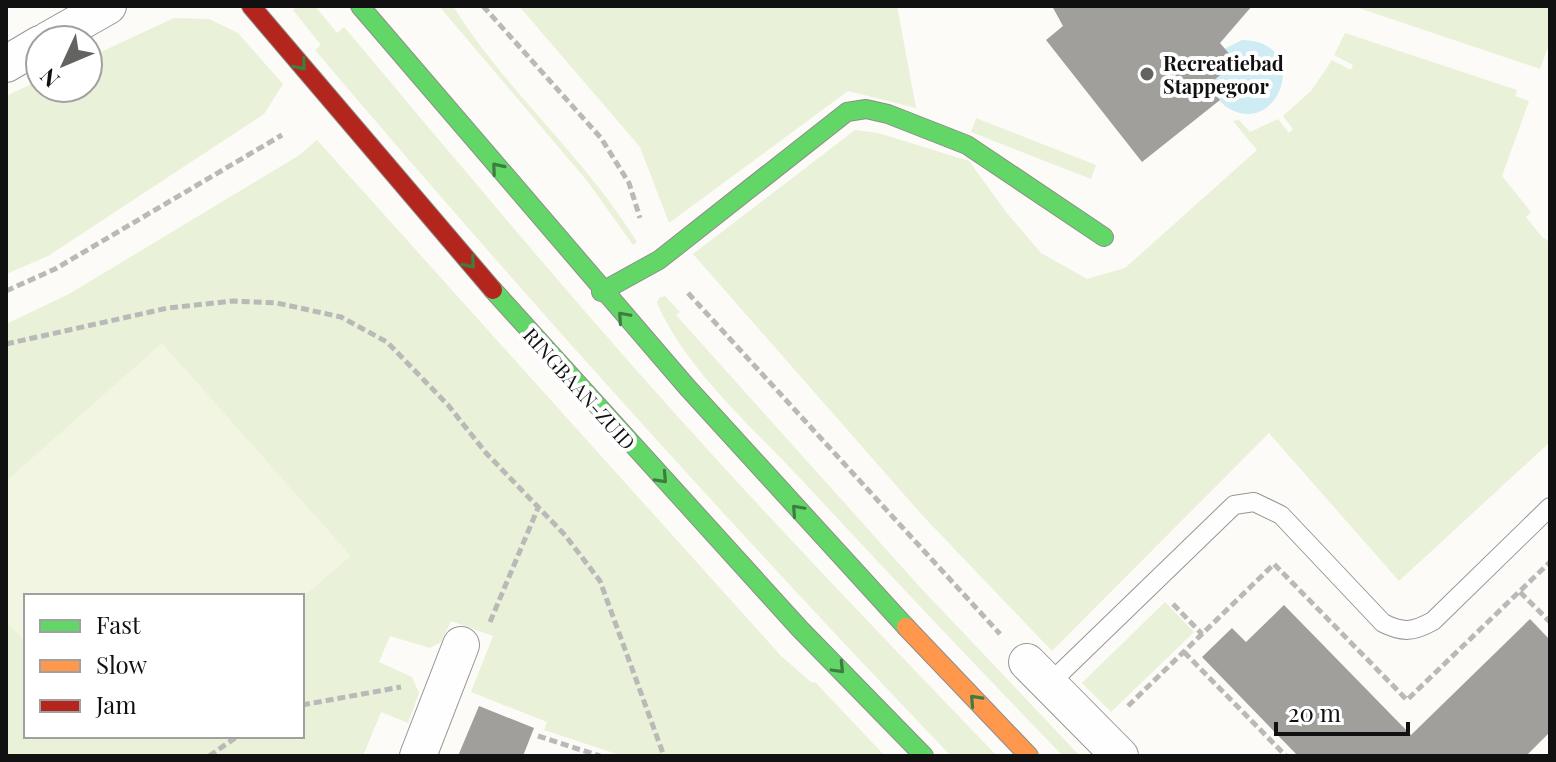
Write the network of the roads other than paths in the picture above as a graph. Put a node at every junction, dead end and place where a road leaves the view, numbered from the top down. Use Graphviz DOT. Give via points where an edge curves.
graph roads {
  1 [pos="108,6"];
  2 [pos="251,6"];
  3 [pos="360,6"];
  4 [pos="76,24"];
  5 [pos="24,53"];
  6 [pos="6,64"];
  7 [pos="1104,237"];
  8 [pos="601,292"];
  9 [pos="1550,507"];
  10 [pos="461,645"];
  11 [pos="1038,673"];
  12 [pos="1109,745"];
  13 [pos="418,756"];
  14 [pos="924,756"];
  15 [pos="1029,756"];
  1 -- 4 [label="street"];
  2 -- 14 [label="main road, RINGBAAN-ZUID, one-way" via="530,334"];
  8 -- 3 [label="main road, one-way"];
  5 -- 6 [label="street"];
  7 -- 8 [label="main road" via="967,145 866,109 847,112 659,260"];
  15 -- 8 [label="main road, one-way"];
  9 -- 11 [label="lane" via="1433,621 1400,631 1383,623 1281,515 1254,502 1234,505"];
  10 -- 13 [label="street"];
  11 -- 12 [label="street"];
}
